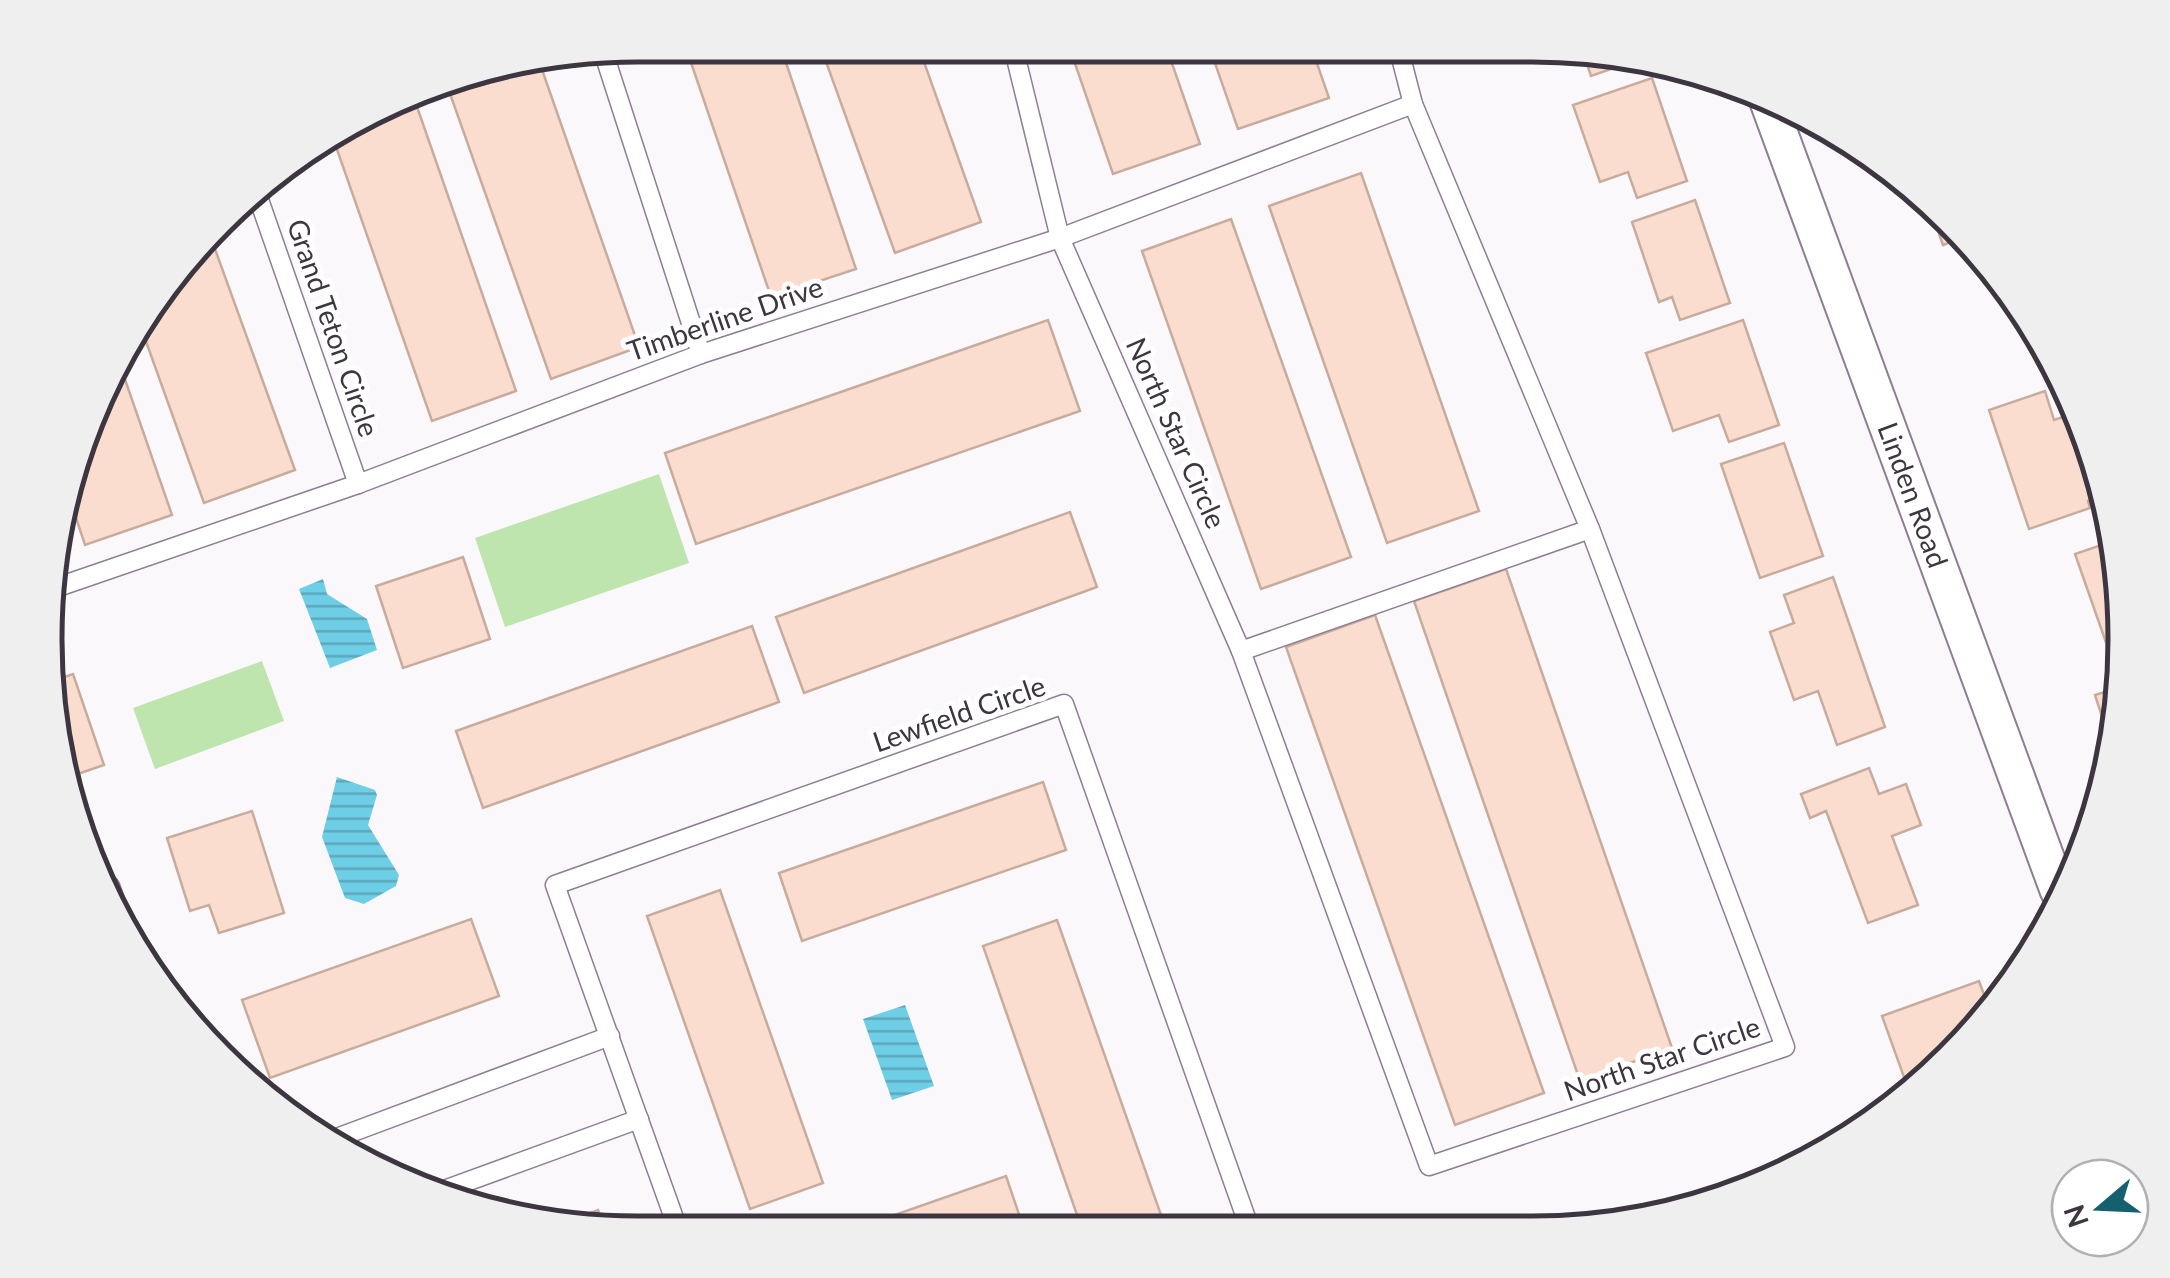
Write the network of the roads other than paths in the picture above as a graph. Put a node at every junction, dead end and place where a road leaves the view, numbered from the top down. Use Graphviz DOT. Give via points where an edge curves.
graph roads {
  1 [pos="1016,62"];
  2 [pos="1402,62"];
  3 [pos="608,64"];
  4 [pos="1413,104"];
  5 [pos="1774,117"];
  6 [pos="261,205"];
  7 [pos="1060,238"];
  8 [pos="701,354"];
  9 [pos="358,484"];
  10 [pos="1590,529"];
  11 [pos="65,584"];
  12 [pos="1241,651"];
  13 [pos="2054,880"];
  14 [pos="610,1036"];
  15 [pos="638,1119"];
  16 [pos="346,1135"];
  17 [pos="456,1186"];
  18 [pos="672,1216"];
  19 [pos="1245,1216"];
  1 -- 7 [label="lane, North Star Circle"];
  2 -- 4 [label="lane"];
  3 -- 8 [label="lane"];
  4 -- 7 [label="lane, Timberline Drive"];
  4 -- 10 [label="lane"];
  5 -- 13 [label="street, Linden Road"];
  6 -- 9 [label="lane, Grand Teton Circle"];
  7 -- 8 [label="lane, Timberline Drive"];
  7 -- 12 [label="lane, North Star Circle"];
  8 -- 9 [label="lane, Timberline Drive"];
  9 -- 11 [label="lane, Timberline Drive"];
  10 -- 12 [label="lane"];
  10 -- 12 [label="lane, North Star Circle" via="1785,1047 1428,1166"];
  14 -- 15 [label="lane, Lewfield Circle"];
  14 -- 16 [label="lane"];
  14 -- 19 [label="lane, Lewfield Circle" via="555,884 1064,704"];
  15 -- 17 [label="lane"];
  15 -- 18 [label="lane, Lewfield Circle"];
}
